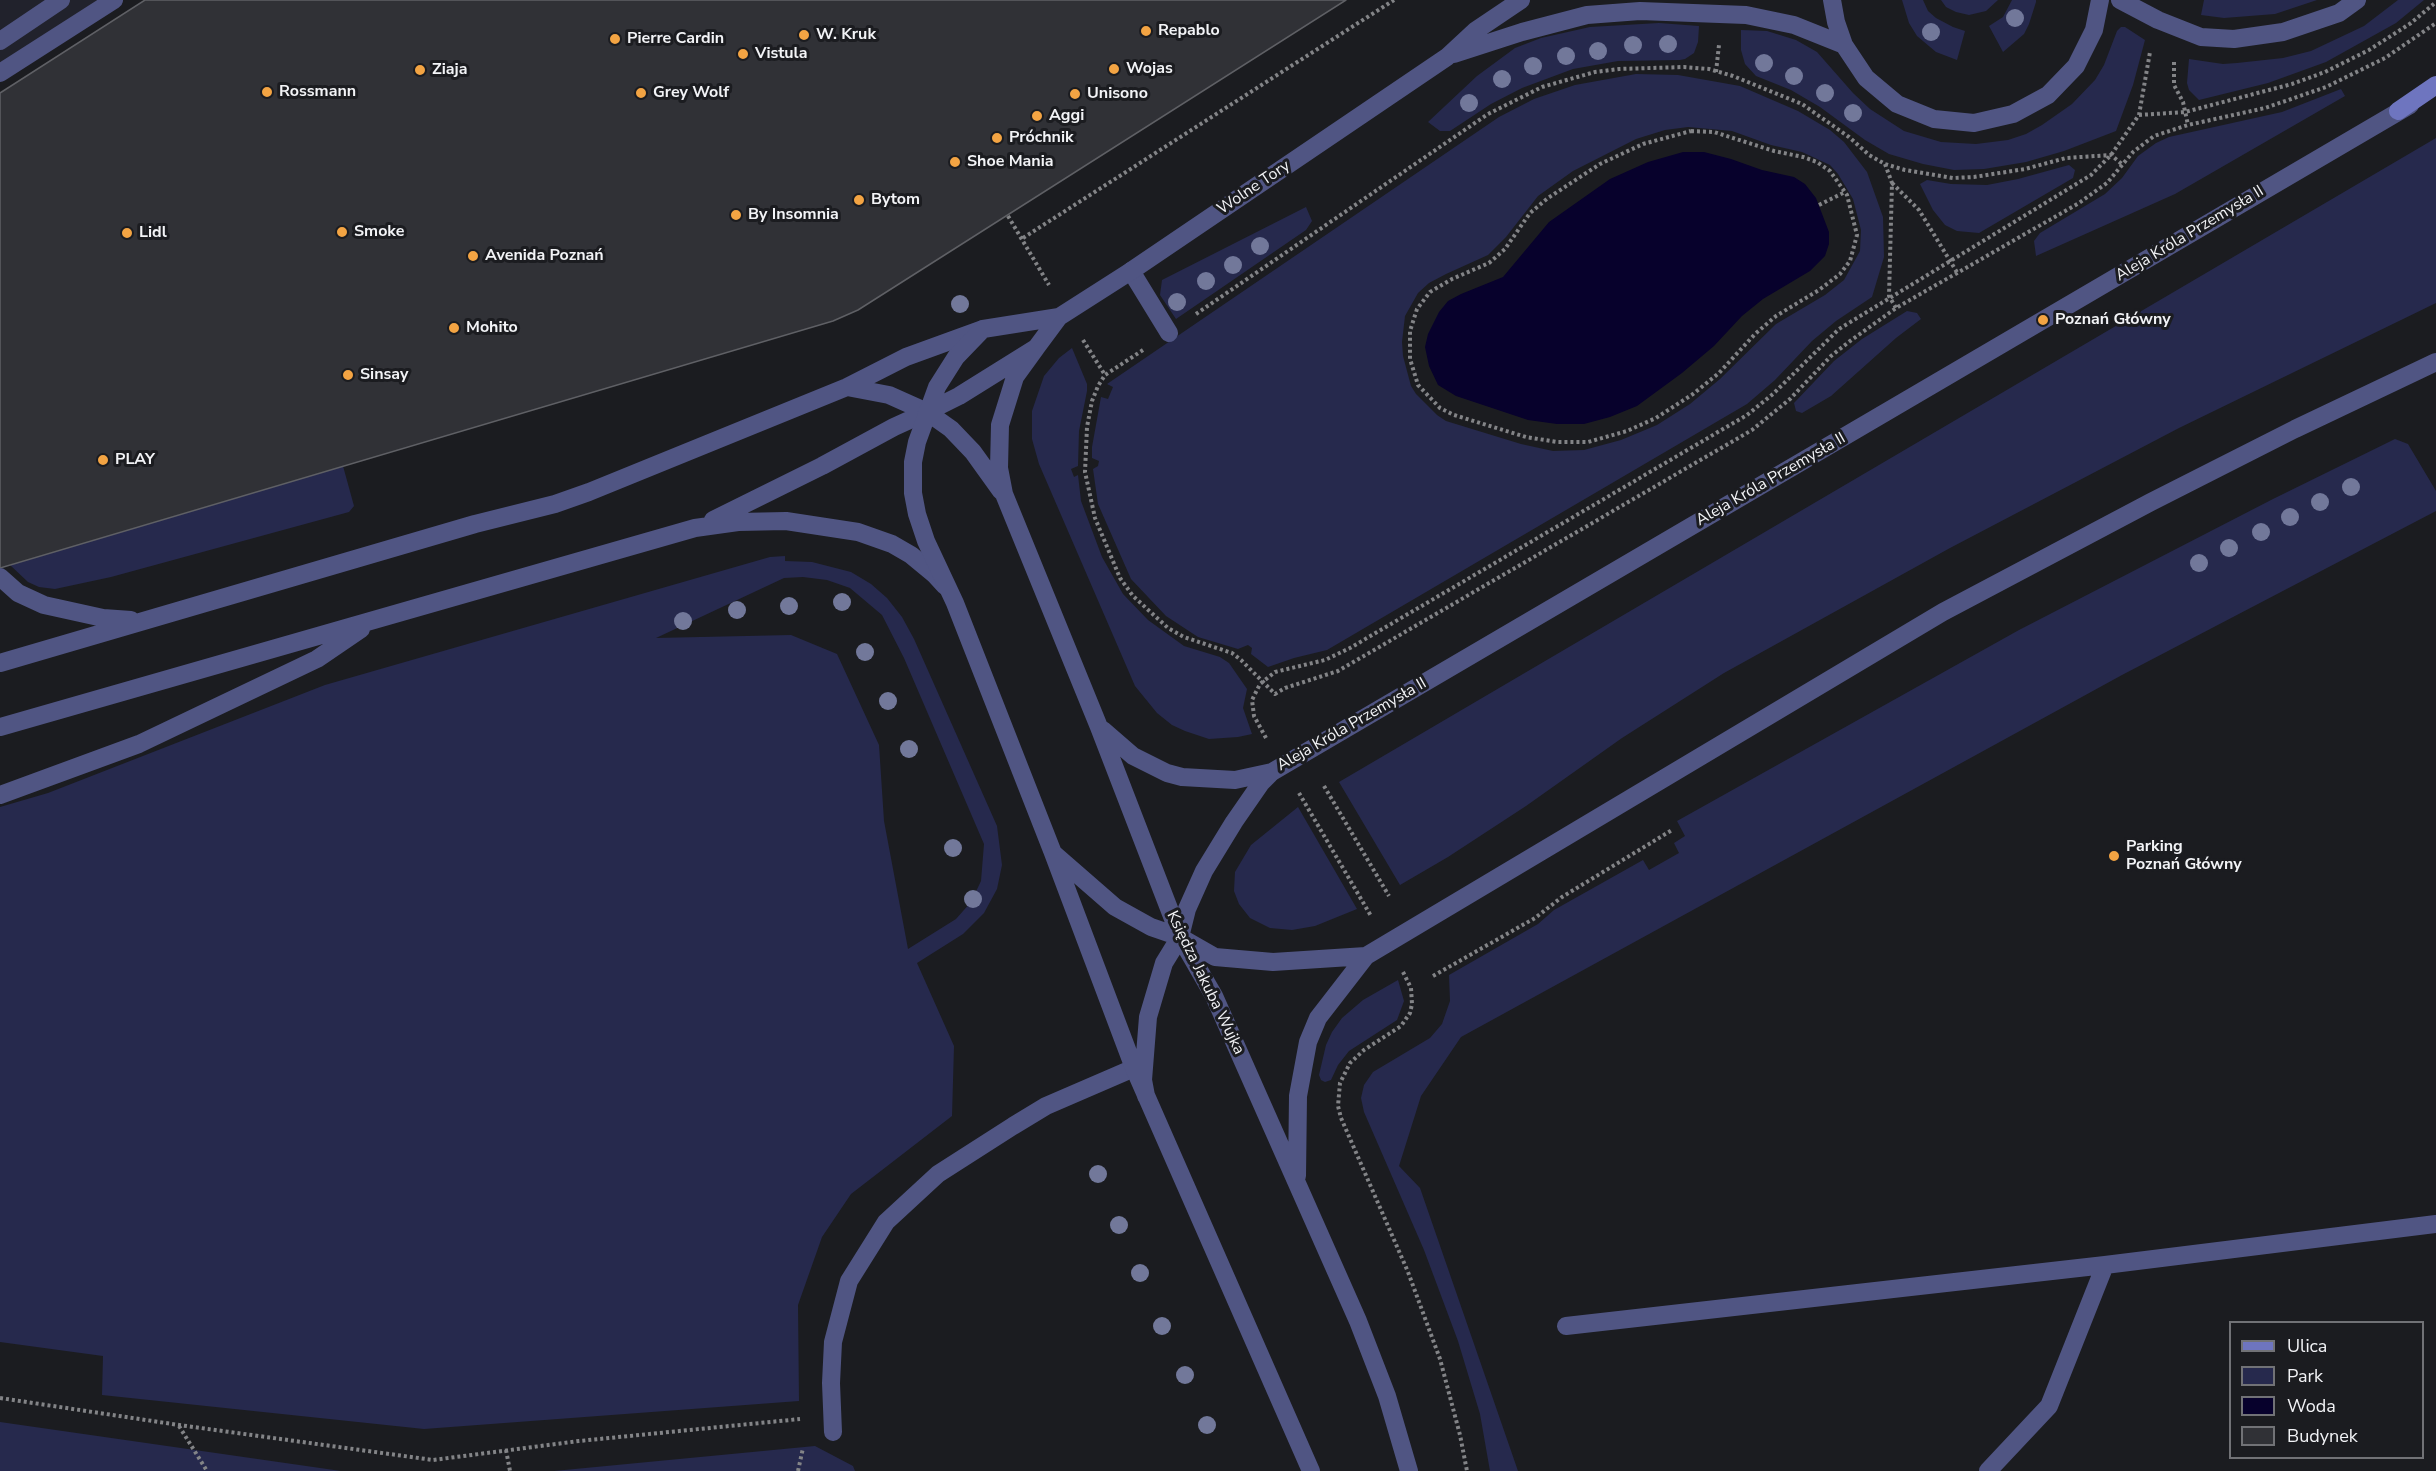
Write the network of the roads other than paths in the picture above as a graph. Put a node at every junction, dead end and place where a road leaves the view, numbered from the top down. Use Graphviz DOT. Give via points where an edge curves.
graph roads {
  1 [pos="61,0"];
  2 [pos="114,0"];
  3 [pos="1521,0"];
  4 [pos="1832,0"];
  5 [pos="2100,0"];
  6 [pos="2120,0"];
  7 [pos="2357,0"];
  8 [pos="0,41"];
  9 [pos="1844,45"];
  10 [pos="1447,57"];
  11 [pos="0,74"];
  12 [pos="2436,85"];
  13 [pos="2436,92"];
  14 [pos="2398,111"];
  15 [pos="1131,271"];
  16 [pos="1059,316"];
  17 [pos="983,329"];
  18 [pos="1169,333"];
  19 [pos="1036,348"];
  20 [pos="2436,362"];
  21 [pos="847,387"];
  22 [pos="927,412"];
  23 [pos="1004,494"];
  24 [pos="695,528"];
  25 [pos="0,577"];
  26 [pos="955,603"];
  27 [pos="375,620"];
  28 [pos="145,621"];
  29 [pos="44,650"];
  30 [pos="0,654"];
  31 [pos="0,663"];
  32 [pos="1099,727"];
  33 [pos="0,728"];
  34 [pos="1272,772"];
  35 [pos="0,795"];
  36 [pos="1053,853"];
  37 [pos="1180,937"];
  38 [pos="1366,956"];
  39 [pos="1134,1068"];
  40 [pos="1146,1096"];
  41 [pos="1297,1180"];
  42 [pos="2436,1224"];
  43 [pos="2105,1265"];
  44 [pos="1566,1326"];
  45 [pos="833,1432"];
  46 [pos="1311,1471"];
  47 [pos="1409,1471"];
  48 [pos="1988,1471"];
  1 -- 8 [label="street"];
  2 -- 11 [label="street"];
  3 -- 10 [label="street, Wolne Tory" via="1475,31"];
  4 -- 9 [label="street"];
  5 -- 9 [label="street" via="2094,30 2076,66 2048,95 2013,114 1974,123 1934,118 1897,104 1866,78"];
  6 -- 7 [label="street" via="2201,37 2234,39 2283,32 2339,13"];
  9 -- 10 [label="street, Wolne Tory" via="1794,25 1746,15 1640,11 1587,15"];
  10 -- 15 [label="street, Wolne Tory"];
  12 -- 14 [label="street"];
  13 -- 14 [label="street, Aleja Króla Przemysła II"];
  14 -- 34 [label="street, Aleja Króla Przemysła II"];
  15 -- 16 [label="street, Wolne Tory"];
  15 -- 18 [label="street"];
  16 -- 17 [label="street, Wolne Tory"];
  16 -- 19 [label="street, Wolne Tory"];
  17 -- 21 [label="street, Wolne Tory" via="906,357"];
  17 -- 22 [label="street" via="944,374"];
  19 -- 22 [label="street, Wolne Tory"];
  19 -- 23 [label="street" via="1015,377 1000,425 999,468"];
  20 -- 38 [label="street" via="2162,496 1943,612"];
  21 -- 22 [label="street" via="889,395"];
  21 -- 28 [label="street, Wolne Tory" via="555,504"];
  22 -- 23 [label="street" via="973,452"];
  22 -- 24 [label="street, Wolne Tory"];
  22 -- 26 [label="street" via="914,462 916,514"];
  23 -- 32 [label="street, Księdza Jakuba Wujka"];
  24 -- 26 [label="street" via="769,521 858,532 911,555 934,574"];
  24 -- 27 [label="street"];
  25 -- 28 [label="street" via="18,593 44,605 103,618"];
  26 -- 36 [label="street"];
  27 -- 33 [label="street"];
  27 -- 35 [label="street" via="317,659 139,744"];
  28 -- 29 [label="street, Wolne Tory"];
  29 -- 30 [label="street"];
  29 -- 31 [label="street"];
  32 -- 34 [label="street" via="1133,756 1182,777 1228,781"];
  32 -- 37 [label="street, Księdza Jakuba Wujka"];
  34 -- 37 [label="street, Aleja Króla Przemysła II" via="1204,870"];
  36 -- 37 [label="street" via="1115,908"];
  36 -- 39 [label="street"];
  37 -- 38 [label="street" via="1215,957 1237,960 1273,962"];
  37 -- 40 [label="street, Aleja Króla Przemysła II" via="1164,963 1148,1017 1143,1061"];
  37 -- 41 [label="street, Księdza Jakuba Wujka" via="1214,996"];
  38 -- 41 [label="street" via="1318,1018 1308,1042 1298,1096"];
  39 -- 40 [label="street"];
  39 -- 45 [label="street" via="1046,1106 1013,1126 938,1174 886,1222 849,1281 833,1342"];
  40 -- 46 [label="street"];
  41 -- 47 [label="street, Księdza Jakuba Wujka" via="1372,1356"];
  42 -- 43 [label="street"];
  43 -- 44 [label="street"];
  43 -- 48 [label="street" via="2049,1406"];
}
